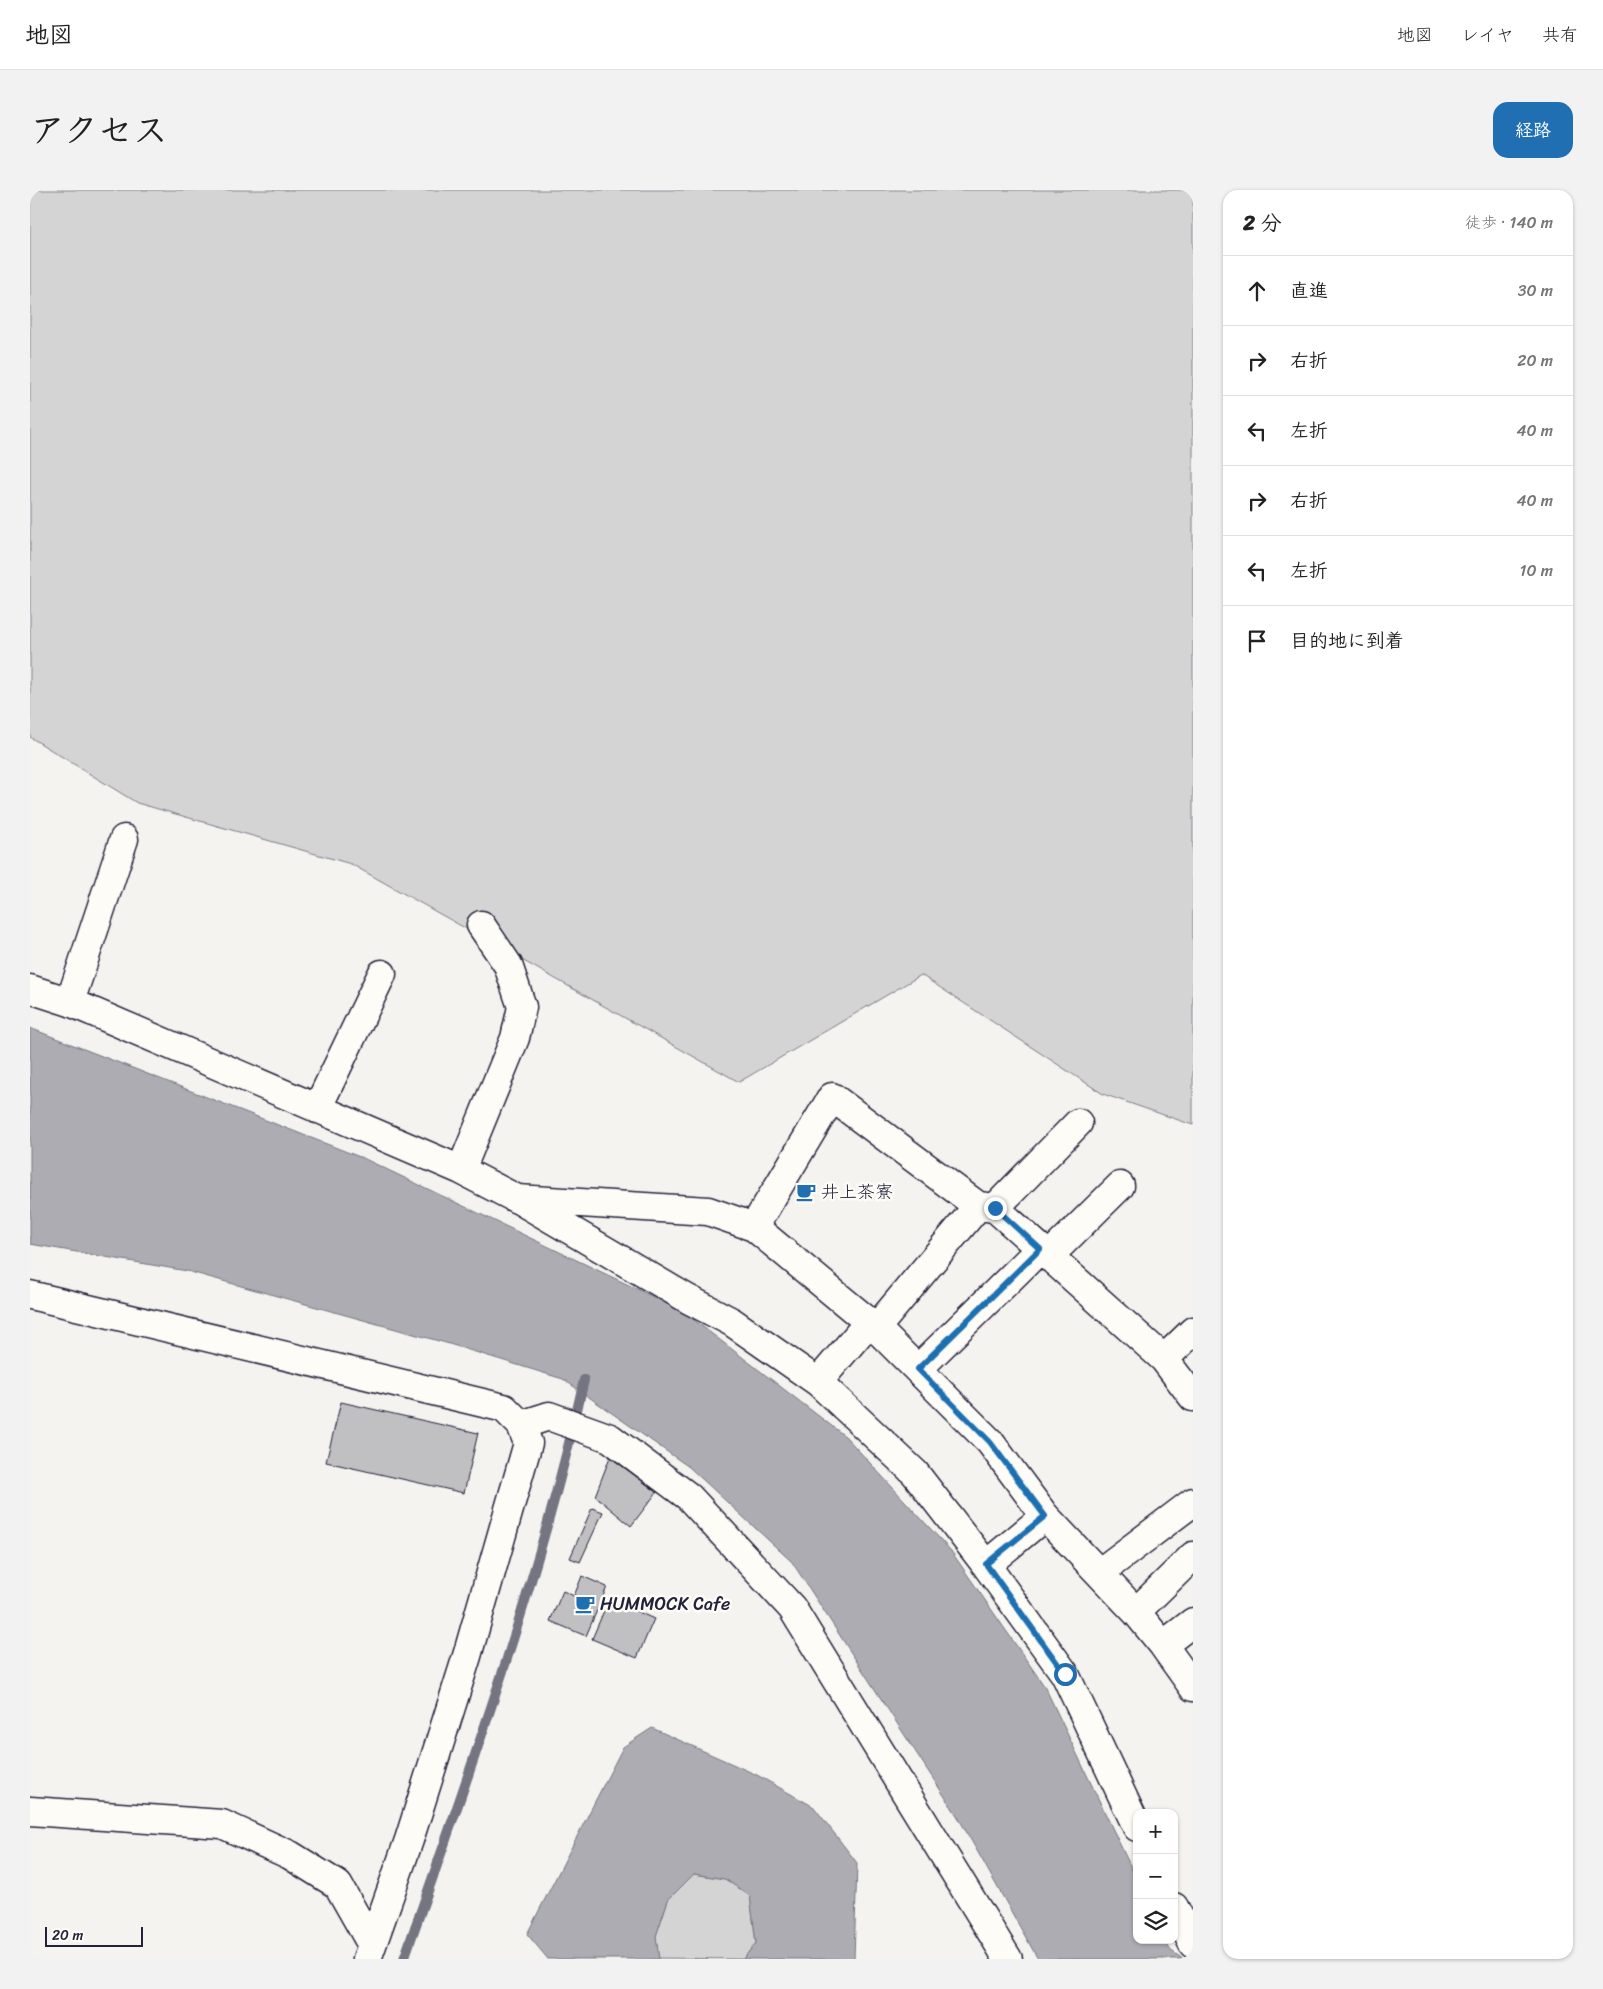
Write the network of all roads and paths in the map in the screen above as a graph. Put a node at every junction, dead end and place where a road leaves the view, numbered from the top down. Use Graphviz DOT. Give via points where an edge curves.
graph roads {
  1 [pos="124,839"];
  2 [pos="481,925"];
  3 [pos="382,974"];
  4 [pos="30,989"];
  5 [pos="70,1002"];
  6 [pos="318,1109"];
  7 [pos="1078,1123"];
  8 [pos="461,1170"];
  9 [pos="1120,1186"];
  10 [pos="517,1199"];
  11 [pos="987,1207"];
  12 [pos="754,1227"];
  13 [pos="1044,1253"];
  14 [pos="30,1295"];
  15 [pos="873,1325"];
  16 [pos="1193,1331"];
  17 [pos="1164,1359"];
  18 [pos="918,1369"];
  19 [pos="818,1382"];
  20 [pos="1193,1396"];
  21 [pos="521,1425"];
  22 [pos="1193,1502"];
  23 [pos="1045,1516"];
  24 [pos="1193,1556"];
  25 [pos="986,1564"];
  26 [pos="1099,1573"];
  27 [pos="1136,1612"];
  28 [pos="1193,1622"];
  29 [pos="1163,1644"];
  30 [pos="1193,1687"];
  31 [pos="30,1811"];
  32 [pos="1133,1818"];
  33 [pos="1178,1914"];
  34 [pos="1193,1944"];
  35 [pos="369,1952"];
  36 [pos="1008,1959"];
  1 -- 5 [label="street"];
  2 -- 8 [label="street" via="508,965 522,1006 515,1038"];
  3 -- 6 [label="street"];
  4 -- 5 [label="street"];
  5 -- 6 [label="street"];
  6 -- 8 [label="street"];
  7 -- 11 [label="street"];
  8 -- 10 [label="street"];
  9 -- 13 [label="street"];
  10 -- 12 [label="street" via="708,1211"];
  10 -- 19 [label="street" via="732,1322"];
  11 -- 12 [label="street" via="832,1097"];
  11 -- 13 [label="street"];
  11 -- 15 [label="street"];
  12 -- 15 [label="street"];
  13 -- 17 [label="street"];
  13 -- 18 [label="street"];
  14 -- 21 [label="street" via="504,1408"];
  15 -- 18 [label="street"];
  15 -- 19 [label="street"];
  16 -- 17 [label="street"];
  17 -- 20 [label="street"];
  18 -- 23 [label="street" via="990,1442"];
  19 -- 25 [label="street" via="915,1473"];
  21 -- 35 [label="street" via="528,1443 475,1628 412,1831"];
  21 -- 36 [label="street" via="548,1416 610,1438 689,1498 792,1608"];
  22 -- 26 [label="street"];
  23 -- 25 [label="street"];
  23 -- 26 [label="street"];
  24 -- 27 [label="street"];
  25 -- 32 [label="street" via="1065,1674"];
  26 -- 27 [label="street"];
  27 -- 29 [label="street"];
  28 -- 29 [label="street"];
  29 -- 30 [label="street"];
  31 -- 35 [label="street" via="222,1824 290,1855 338,1885"];
  33 -- 34 [label="street"];
}
